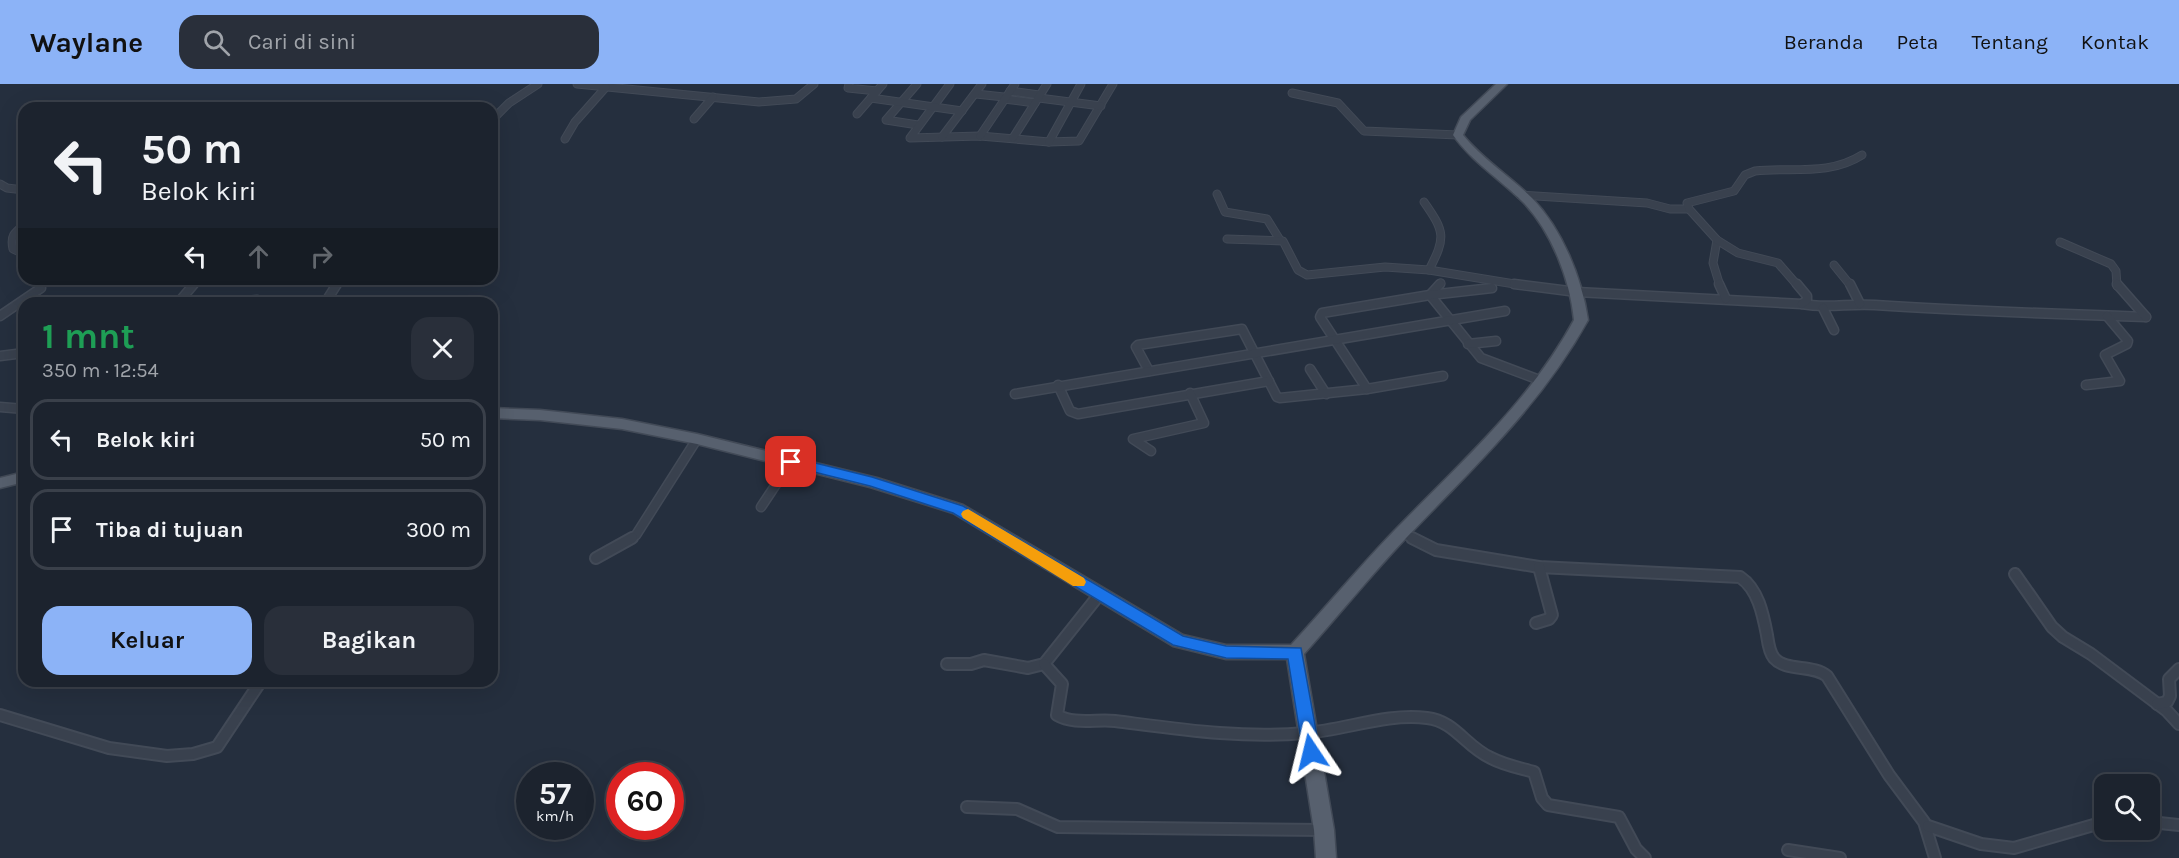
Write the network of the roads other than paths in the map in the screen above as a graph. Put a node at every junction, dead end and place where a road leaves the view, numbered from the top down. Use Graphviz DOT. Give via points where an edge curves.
graph roads {
  1 [pos="538,84"];
  2 [pos="577,84"];
  3 [pos="814,84"];
  4 [pos="849,84"];
  5 [pos="883,84"];
  6 [pos="917,84"];
  7 [pos="950,84"];
  8 [pos="982,84"];
  9 [pos="1015,84"];
  10 [pos="1047,84"];
  11 [pos="1081,84"];
  12 [pos="1113,84"];
  13 [pos="1502,84"];
  14 [pos="626,86"];
  15 [pos="606,87"];
  16 [pos="877,91"];
  17 [pos="1010,91"];
  18 [pos="1292,93"];
  19 [pos="976,94"];
  20 [pos="713,97"];
  21 [pos="871,98"];
  22 [pos="1004,98"];
  23 [pos="1038,99"];
  24 [pos="902,102"];
  25 [pos="1071,102"];
  26 [pos="1101,106"];
  27 [pos="933,107"];
  28 [pos="962,111"];
  29 [pos="498,114"];
  30 [pos="857,114"];
  31 [pos="694,119"];
  32 [pos="918,125"];
  33 [pos="1458,135"];
  34 [pos="980,136"];
  35 [pos="942,138"];
  36 [pos="1013,138"];
  37 [pos="565,139"];
  38 [pos="1049,141"];
  39 [pos="1862,155"];
  40 [pos="0,184"];
  41 [pos="18,189"];
  42 [pos="1217,194"];
  43 [pos="1520,195"];
  44 [pos="1424,202"];
  45 [pos="1689,209"];
  46 [pos="18,230"];
  47 [pos="1227,239"];
  48 [pos="1280,240"];
  49 [pos="1716,240"];
  50 [pos="2060,242"];
  51 [pos="18,251"];
  52 [pos="1834,265"];
  53 [pos="1429,270"];
  54 [pos="1441,283"];
  55 [pos="193,285"];
  56 [pos="41,288"];
  57 [pos="1492,288"];
  58 [pos="1577,292"];
  59 [pos="1430,295"];
  60 [pos="28,297"];
  61 [pos="183,297"];
  62 [pos="1726,299"];
  63 [pos="18,304"];
  64 [pos="1802,304"];
  65 [pos="1860,304"];
  66 [pos="1824,308"];
  67 [pos="1505,311"];
  68 [pos="0,316"];
  69 [pos="2107,316"];
  70 [pos="1451,321"];
  71 [pos="1834,330"];
  72 [pos="1334,340"];
  73 [pos="1497,341"];
  74 [pos="1468,344"];
  75 [pos="18,354"];
  76 [pos="1255,354"];
  77 [pos="0,356"];
  78 [pos="1310,369"];
  79 [pos="1149,371"];
  80 [pos="1443,376"];
  81 [pos="1269,381"];
  82 [pos="1542,381"];
  83 [pos="1058,385"];
  84 [pos="2086,385"];
  85 [pos="1366,389"];
  86 [pos="1190,393"];
  87 [pos="1015,394"];
  88 [pos="1326,394"];
  89 [pos="0,407"];
  90 [pos="18,408"];
  91 [pos="498,413"];
  92 [pos="697,439"];
  93 [pos="1151,451"];
  94 [pos="791,462"];
  95 [pos="18,476"];
  96 [pos="0,483"];
  97 [pos="761,507"];
  98 [pos="1402,533"];
  99 [pos="596,558"];
  100 [pos="1539,567"];
  101 [pos="2014,574"];
  102 [pos="1100,595"];
  103 [pos="1536,623"];
  104 [pos="1295,652"];
  105 [pos="947,664"];
  106 [pos="1044,664"];
  107 [pos="2179,669"];
  108 [pos="257,687"];
  109 [pos="2157,704"];
  110 [pos="0,715"];
  111 [pos="2179,724"];
  112 [pos="1308,733"];
  113 [pos="967,807"];
  114 [pos="2160,823"];
  115 [pos="2094,825"];
  116 [pos="2179,825"];
  117 [pos="1928,826"];
  118 [pos="1324,830"];
  119 [pos="1788,850"];
  120 [pos="1813,856"];
  121 [pos="1326,858"];
  122 [pos="1645,858"];
  123 [pos="1840,858"];
  124 [pos="1935,858"];
  1 -- 29 [label="street"];
  2 -- 15 [label="street"];
  3 -- 20 [label="street" via="800,98 790,100 759,102"];
  4 -- 16 [label="street" via="848,88"];
  5 -- 16 [label="street"];
  6 -- 24 [label="street"];
  7 -- 27 [label="street"];
  8 -- 19 [label="street"];
  9 -- 17 [label="street"];
  10 -- 23 [label="street"];
  11 -- 25 [label="street"];
  12 -- 26 [label="street"];
  13 -- 33 [label="main road" via="1465,119"];
  14 -- 15 [label="street"];
  14 -- 20 [label="street"];
  15 -- 37 [label="street"];
  16 -- 21 [label="street"];
  17 -- 22 [label="street"];
  17 -- 23 [label="street"];
  18 -- 33 [label="street" via="1338,103 1364,131"];
  19 -- 22 [label="street"];
  19 -- 28 [label="street"];
  20 -- 31 [label="street"];
  21 -- 24 [label="street"];
  21 -- 30 [label="street"];
  22 -- 23 [label="street"];
  22 -- 34 [label="street"];
  23 -- 25 [label="street"];
  23 -- 36 [label="street"];
  24 -- 27 [label="street"];
  24 -- 32 [label="street" via="886,120"];
  25 -- 26 [label="street"];
  25 -- 38 [label="street"];
  26 -- 38 [label="street" via="1079,141"];
  27 -- 28 [label="street"];
  27 -- 32 [label="street"];
  28 -- 35 [label="street"];
  32 -- 35 [label="street" via="910,138"];
  33 -- 43 [label="main road" via="1466,147"];
  34 -- 35 [label="street"];
  34 -- 36 [label="street"];
  36 -- 38 [label="street"];
  39 -- 45 [label="street" via="1851,164 1826,170 1749,173 1734,191 1690,201"];
  40 -- 41 [label="street"];
  42 -- 48 [label="street" via="1225,212 1267,219"];
  43 -- 45 [label="street"];
  43 -- 58 [label="main road" via="1547,229"];
  44 -- 53 [label="street" via="1443,228 1444,236"];
  45 -- 49 [label="street"];
  46 -- 51 [label="street" via="11,240 13,249"];
  47 -- 48 [label="street"];
  48 -- 53 [label="street" via="1305,275 1378,267"];
  49 -- 62 [label="street" via="1714,272"];
  49 -- 64 [label="street" via="1738,253 1778,263 1807,296"];
  50 -- 69 [label="street" via="2111,264 2116,271 2116,286 2146,317"];
  52 -- 65 [label="street"];
  53 -- 58 [label="street"];
  54 -- 59 [label="street"];
  55 -- 61 [label="street"];
  56 -- 60 [label="street"];
  57 -- 59 [label="street"];
  58 -- 62 [label="street"];
  58 -- 82 [label="main road" via="1581,320"];
  59 -- 70 [label="street"];
  59 -- 72 [label="street" via="1322,313 1320,317"];
  62 -- 64 [label="street"];
  63 -- 68 [label="street"];
  64 -- 66 [label="street"];
  65 -- 66 [label="street"];
  65 -- 69 [label="street"];
  66 -- 71 [label="street"];
  67 -- 70 [label="street"];
  69 -- 84 [label="street" via="2128,341 2105,355 2120,381"];
  70 -- 72 [label="street"];
  70 -- 74 [label="street"];
  72 -- 76 [label="street"];
  72 -- 85 [label="street"];
  73 -- 74 [label="street"];
  74 -- 82 [label="street" via="1488,362"];
  75 -- 77 [label="street"];
  76 -- 79 [label="street"];
  76 -- 79 [label="street" via="1240,329 1141,344 1136,347"];
  76 -- 81 [label="street"];
  78 -- 88 [label="street"];
  79 -- 83 [label="street"];
  80 -- 85 [label="street"];
  81 -- 86 [label="street"];
  81 -- 88 [label="street" via="1280,398"];
  82 -- 98 [label="main road"];
  83 -- 86 [label="street" via="1070,411 1078,414"];
  83 -- 87 [label="street"];
  85 -- 88 [label="street"];
  86 -- 93 [label="street" via="1204,423 1133,439"];
  89 -- 90 [label="street"];
  91 -- 92 [label="main road" via="622,424"];
  92 -- 94 [label="main road"];
  92 -- 99 [label="street" via="636,535"];
  94 -- 97 [label="street"];
  94 -- 102 [label="main road" via="958,509"];
  95 -- 96 [label="main road"];
  98 -- 100 [label="street" via="1436,550"];
  98 -- 104 [label="main road"];
  100 -- 103 [label="street" via="1552,615"];
  100 -- 117 [label="street" via="1747,580 1764,618 1774,658 1827,676 1889,775"];
  101 -- 109 [label="street" via="2063,637"];
  102 -- 104 [label="main road" via="1193,646 1226,652"];
  102 -- 106 [label="street"];
  104 -- 112 [label="main road"];
  105 -- 106 [label="street" via="984,660 1028,668"];
  106 -- 112 [label="street" via="1064,687 1059,717 1074,721 1100,719 1246,735"];
  107 -- 109 [label="street" via="2169,679 2167,702"];
  108 -- 110 [label="street" via="217,747 184,757 150,756"];
  109 -- 111 [label="street"];
  112 -- 118 [label="main road"];
  112 -- 122 [label="street" via="1406,717 1430,717 1448,723 1489,758 1534,772 1540,797 1548,805 1619,817 1636,851"];
  113 -- 118 [label="street" via="1026,811 1045,824 1058,827"];
  114 -- 116 [label="street"];
  115 -- 117 [label="street" via="2008,848 1981,844"];
  117 -- 124 [label="street"];
  118 -- 121 [label="main road"];
  119 -- 120 [label="street"];
  120 -- 123 [label="street"];
}
